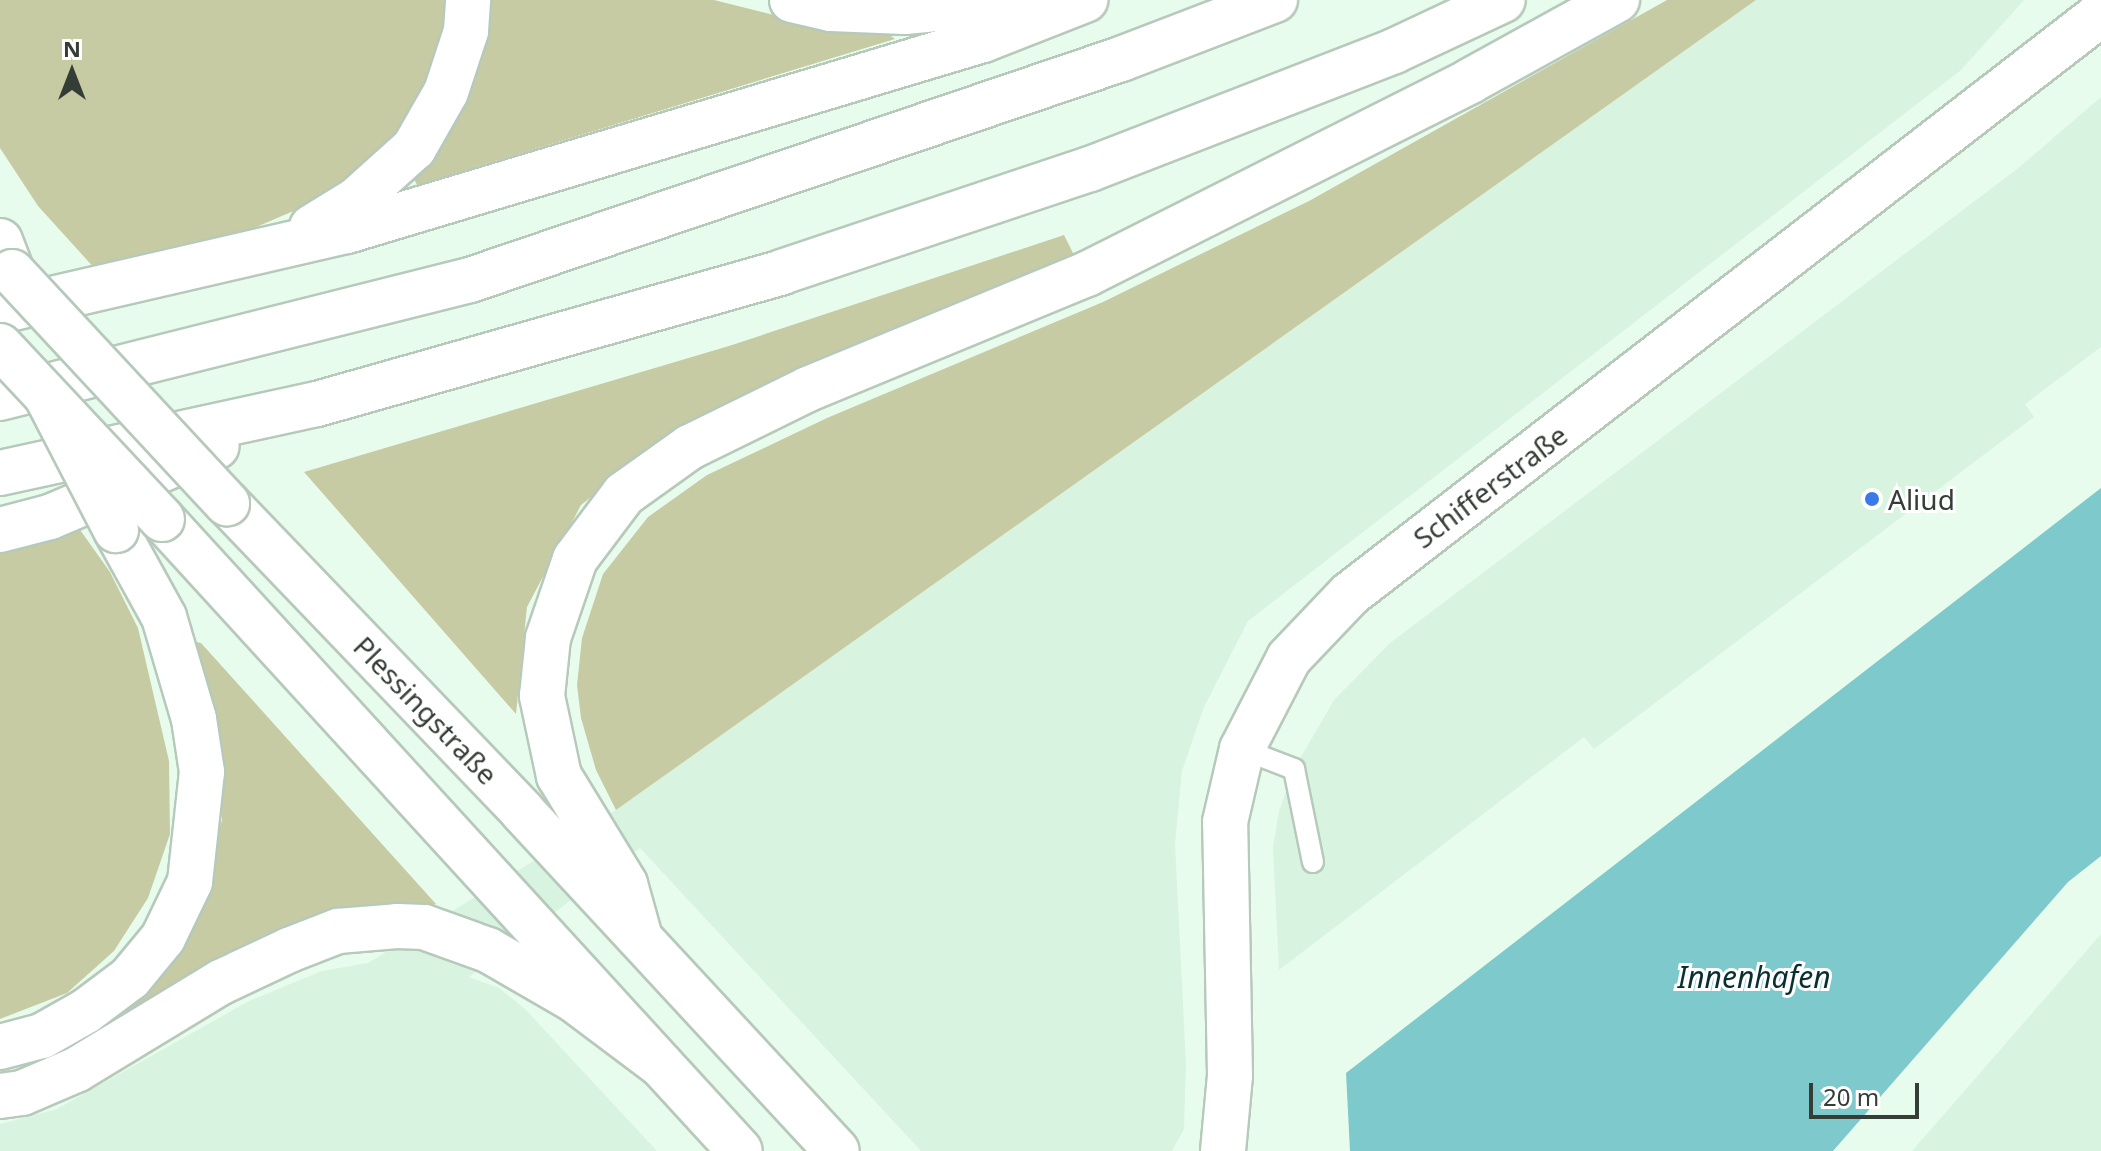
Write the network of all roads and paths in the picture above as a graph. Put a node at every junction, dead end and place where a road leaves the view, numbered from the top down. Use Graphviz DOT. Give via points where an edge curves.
graph roads {
  1 [pos="468,0"];
  2 [pos="792,0"];
  3 [pos="1030,0"];
  4 [pos="1085,0"];
  5 [pos="1275,0"];
  6 [pos="1503,0"];
  7 [pos="1617,0"];
  8 [pos="2101,14"];
  9 [pos="279,247"];
  10 [pos="3,271"];
  11 [pos="0,346"];
  12 [pos="47,397"];
  13 [pos="0,398"];
  14 [pos="317,404"];
  15 [pos="0,473"];
  16 [pos="0,530"];
  17 [pos="1242,749"];
  18 [pos="1313,862"];
  19 [pos="640,938"];
  20 [pos="0,1047"];
  21 [pos="660,1064"];
  22 [pos="0,1096"];
  23 [pos="740,1151"];
  24 [pos="837,1151"];
  25 [pos="1223,1151"];
  1 -- 9 [label="main road" via="466,31 446,92 414,148 356,200"];
  2 -- 3 [label="main road" via="831,9 905,12"];
  4 -- 9 [label="main road" via="983,40"];
  5 -- 13 [label="main road" via="1106,64 470,280"];
  6 -- 14 [label="main road" via="1394,51 1090,169 782,272"];
  7 -- 19 [label="main road" via="1470,81 1087,274 808,389 690,447 624,494 575,559 548,638 542,696 559,776 625,884"];
  8 -- 17 [label="main road, Schifferstraße" via="1350,594 1289,658"];
  9 -- 10 [label="main road"];
  10 -- 19 [label="main road, Plessingstraße, bridge"];
  11 -- 12 [label="main road, bridge"];
  12 -- 20 [label="main road, bridge" via="164,617 194,719 202,772 190,882 163,938 130,978 86,1011 42,1036"];
  12 -- 21 [label="main road, bridge" via="474,854"];
  14 -- 15 [label="main road"];
  14 -- 16 [label="main road" via="50,517"];
  17 -- 18 [label="lane" via="1294,769"];
  17 -- 25 [label="main road, Schifferstraße" via="1225,822 1230,1075"];
  19 -- 24 [label="main road, Plessingstraße"];
  21 -- 22 [label="main road" via="573,999 488,950 424,927 397,926 338,931 289,950 221,982 76,1070 22,1093"];
  21 -- 23 [label="main road"];
}
